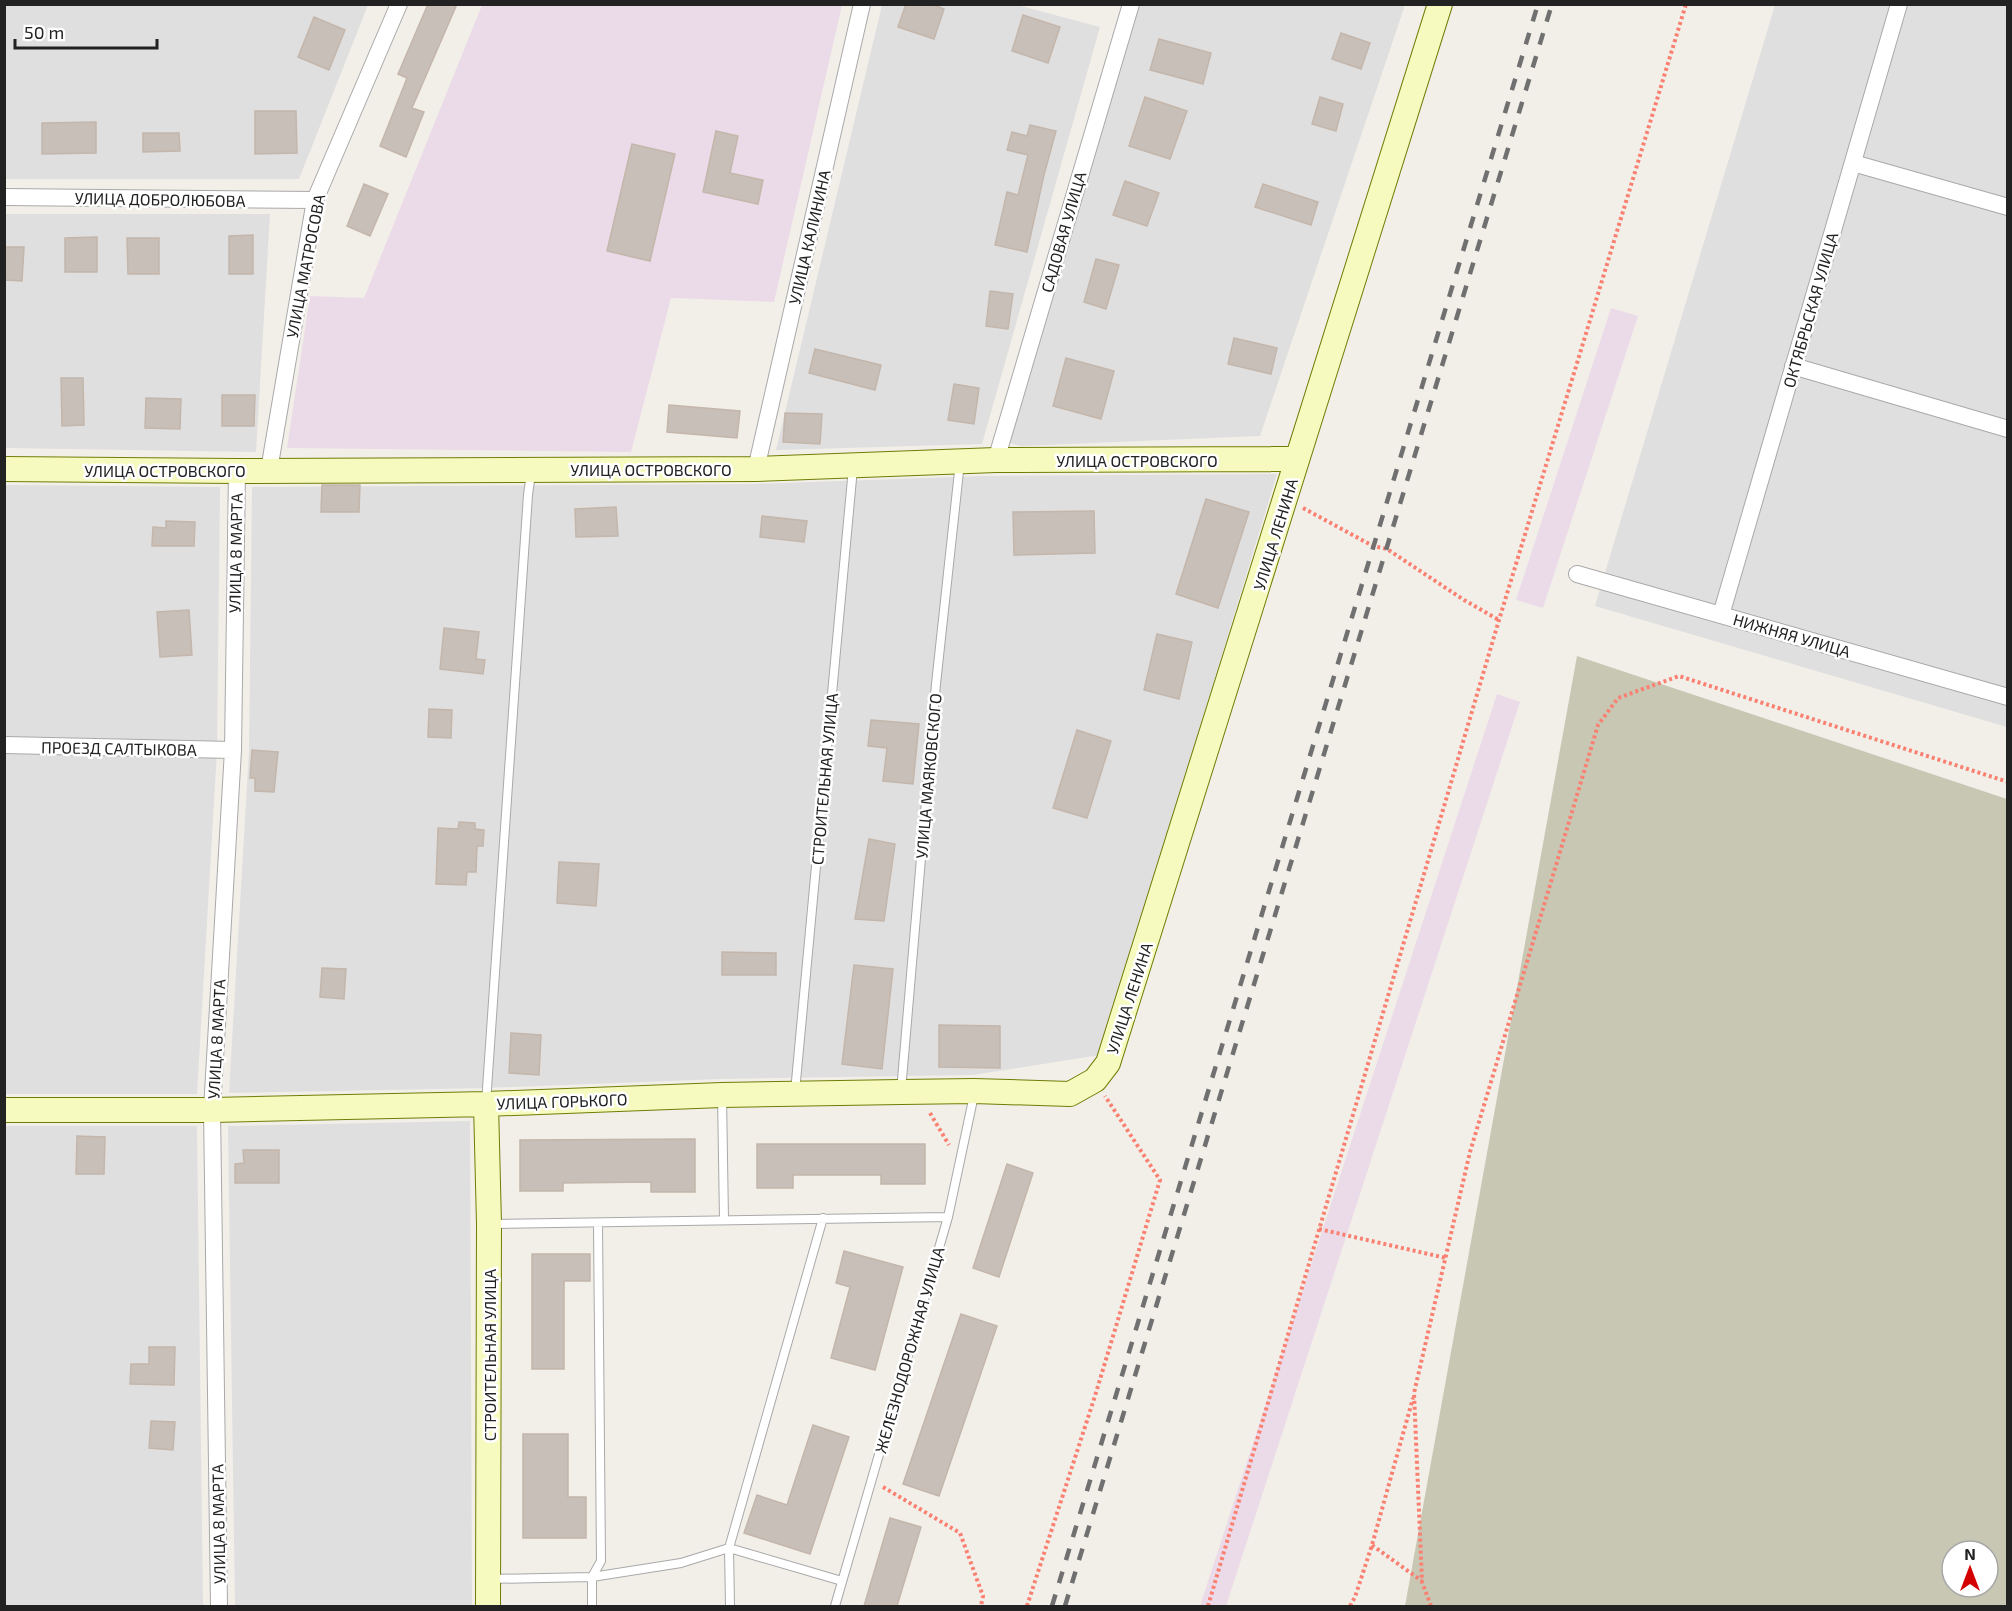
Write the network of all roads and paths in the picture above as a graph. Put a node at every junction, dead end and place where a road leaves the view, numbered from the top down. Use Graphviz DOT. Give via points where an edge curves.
graph roads {
  1 [pos="399,4"];
  2 [pos="862,4"];
  3 [pos="1131,4"];
  4 [pos="1440,4"];
  5 [pos="1686,4"];
  6 [pos="1899,4"];
  7 [pos="1852,163"];
  8 [pos="4,197"];
  9 [pos="315,200"];
  10 [pos="2007,207"];
  11 [pos="1793,366"];
  12 [pos="2007,429"];
  13 [pos="1298,459"];
  14 [pos="996,460"];
  15 [pos="960,461"];
  16 [pos="854,465"];
  17 [pos="4,469"];
  18 [pos="532,469"];
  19 [pos="756,469"];
  20 [pos="269,470"];
  21 [pos="237,471"];
  22 [pos="1286,499"];
  23 [pos="1577,574"];
  24 [pos="1720,615"];
  25 [pos="1499,620"];
  26 [pos="2007,697"];
  27 [pos="4,745"];
  28 [pos="233,750"];
  29 [pos="2007,782"];
  30 [pos="1101,1072"];
  31 [pos="974,1091"];
  32 [pos="901,1092"];
  33 [pos="795,1094"];
  34 [pos="722,1095"];
  35 [pos="486,1104"];
  36 [pos="4,1110"];
  37 [pos="212,1110"];
  38 [pos="948,1217"];
  39 [pos="823,1218"];
  40 [pos="724,1220"];
  41 [pos="598,1223"];
  42 [pos="489,1224"];
  43 [pos="1319,1229"];
  44 [pos="1446,1258"];
  45 [pos="1414,1393"];
  46 [pos="872,1480"];
  47 [pos="1372,1545"];
  48 [pos="729,1548"];
  49 [pos="592,1577"];
  50 [pos="488,1579"];
  51 [pos="842,1581"];
  52 [pos="1422,1581"];
  53 [pos="219,1606"];
  54 [pos="488,1606"];
  55 [pos="592,1606"];
  56 [pos="730,1606"];
  57 [pos="835,1606"];
  58 [pos="981,1606"];
  59 [pos="1028,1606"];
  60 [pos="1208,1606"];
  61 [pos="1350,1606"];
  62 [pos="1431,1606"];
  1 -- 9 [label="street, УЛИЦА МАТРОСОВА"];
  2 -- 19 [label="street, УЛИЦА КАЛИНИНА"];
  3 -- 14 [label="street, САДОВАЯ УЛИЦА"];
  4 -- 13 [label="street, УЛИЦА ЛЕНИНА"];
  5 -- 25 [label="path"];
  6 -- 7 [label="street, ОКТЯБРЬСКАЯ УЛИЦА"];
  7 -- 10 [label="street"];
  7 -- 11 [label="street, ОКТЯБРЬСКАЯ УЛИЦА"];
  8 -- 9 [label="street, УЛИЦА ДОБРОЛЮБОВА"];
  9 -- 20 [label="street, УЛИЦА МАТРОСОВА"];
  11 -- 12 [label="street"];
  11 -- 24 [label="street, ОКТЯБРЬСКАЯ УЛИЦА"];
  13 -- 14 [label="street, УЛИЦА ОСТРОВСКОГО"];
  13 -- 22 [label="street, УЛИЦА ЛЕНИНА"];
  14 -- 15 [label="street, УЛИЦА ОСТРОВСКОГО"];
  15 -- 16 [label="street, УЛИЦА ОСТРОВСКОГО"];
  15 -- 32 [label="lane, УЛИЦА МАЯКОВСКОГО" via="936,684"];
  16 -- 19 [label="street, УЛИЦА ОСТРОВСКОГО"];
  16 -- 33 [label="lane, СТРОИТЕЛЬНАЯ УЛИЦА"];
  17 -- 21 [label="street, УЛИЦА ОСТРОВСКОГО"];
  18 -- 19 [label="street, УЛИЦА ОСТРОВСКОГО"];
  18 -- 20 [label="street, УЛИЦА ОСТРОВСКОГО"];
  18 -- 35 [label="lane"];
  20 -- 21 [label="street, УЛИЦА ОСТРОВСКОГО"];
  21 -- 28 [label="street, УЛИЦА 8 МАРТА"];
  22 -- 25 [label="path" via="1373,546 1387,549"];
  22 -- 30 [label="street, УЛИЦА ЛЕНИНА"];
  23 -- 24 [label="street, НИЖНЯЯ УЛИЦА"];
  24 -- 26 [label="street, НИЖНЯЯ УЛИЦА"];
  25 -- 43 [label="path"];
  27 -- 28 [label="street, ПРОЕЗД САЛТЫКОВА"];
  28 -- 37 [label="street, УЛИЦА 8 МАРТА"];
  29 -- 44 [label="path" via="1679,676 1618,698 1594,736 1470,1152"];
  30 -- 31 [label="street, УЛИЦА ГОРЬКОГО" via="1070,1094"];
  30 -- 59 [label="path" via="1160,1180"];
  31 -- 32 [label="street, УЛИЦА ГОРЬКОГО"];
  31 -- 38 [label="lane, ЖЕЛЕЗНОДОРОЖНАЯ УЛИЦА"];
  32 -- 33 [label="street, УЛИЦА ГОРЬКОГО"];
  33 -- 34 [label="street, УЛИЦА ГОРЬКОГО"];
  34 -- 35 [label="street, УЛИЦА ГОРЬКОГО"];
  34 -- 40 [label="lane"];
  35 -- 37 [label="street, УЛИЦА ГОРЬКОГО"];
  35 -- 42 [label="street, СТРОИТЕЛЬНАЯ УЛИЦА"];
  36 -- 37 [label="street, УЛИЦА ГОРЬКОГО"];
  37 -- 53 [label="street, УЛИЦА 8 МАРТА"];
  38 -- 39 [label="lane"];
  38 -- 46 [label="lane, ЖЕЛЕЗНОДОРОЖНАЯ УЛИЦА"];
  39 -- 40 [label="lane"];
  39 -- 48 [label="lane"];
  40 -- 41 [label="lane"];
  41 -- 42 [label="lane"];
  41 -- 49 [label="lane" via="601,1560"];
  42 -- 50 [label="street, СТРОИТЕЛЬНАЯ УЛИЦА"];
  43 -- 44 [label="path"];
  43 -- 60 [label="path"];
  44 -- 45 [label="path"];
  45 -- 47 [label="path"];
  45 -- 52 [label="path"];
  46 -- 51 [label="lane, ЖЕЛЕЗНОДОРОЖНАЯ УЛИЦА"];
  46 -- 58 [label="path" via="960,1533 983,1596"];
  47 -- 52 [label="path"];
  47 -- 61 [label="path"];
  48 -- 49 [label="lane" via="681,1563"];
  48 -- 51 [label="lane"];
  48 -- 56 [label="lane"];
  49 -- 50 [label="lane"];
  49 -- 55 [label="lane"];
  50 -- 54 [label="street, СТРОИТЕЛЬНАЯ УЛИЦА"];
  51 -- 57 [label="lane, ЖЕЛЕЗНОДОРОЖНАЯ УЛИЦА"];
  52 -- 62 [label="path"];
}
